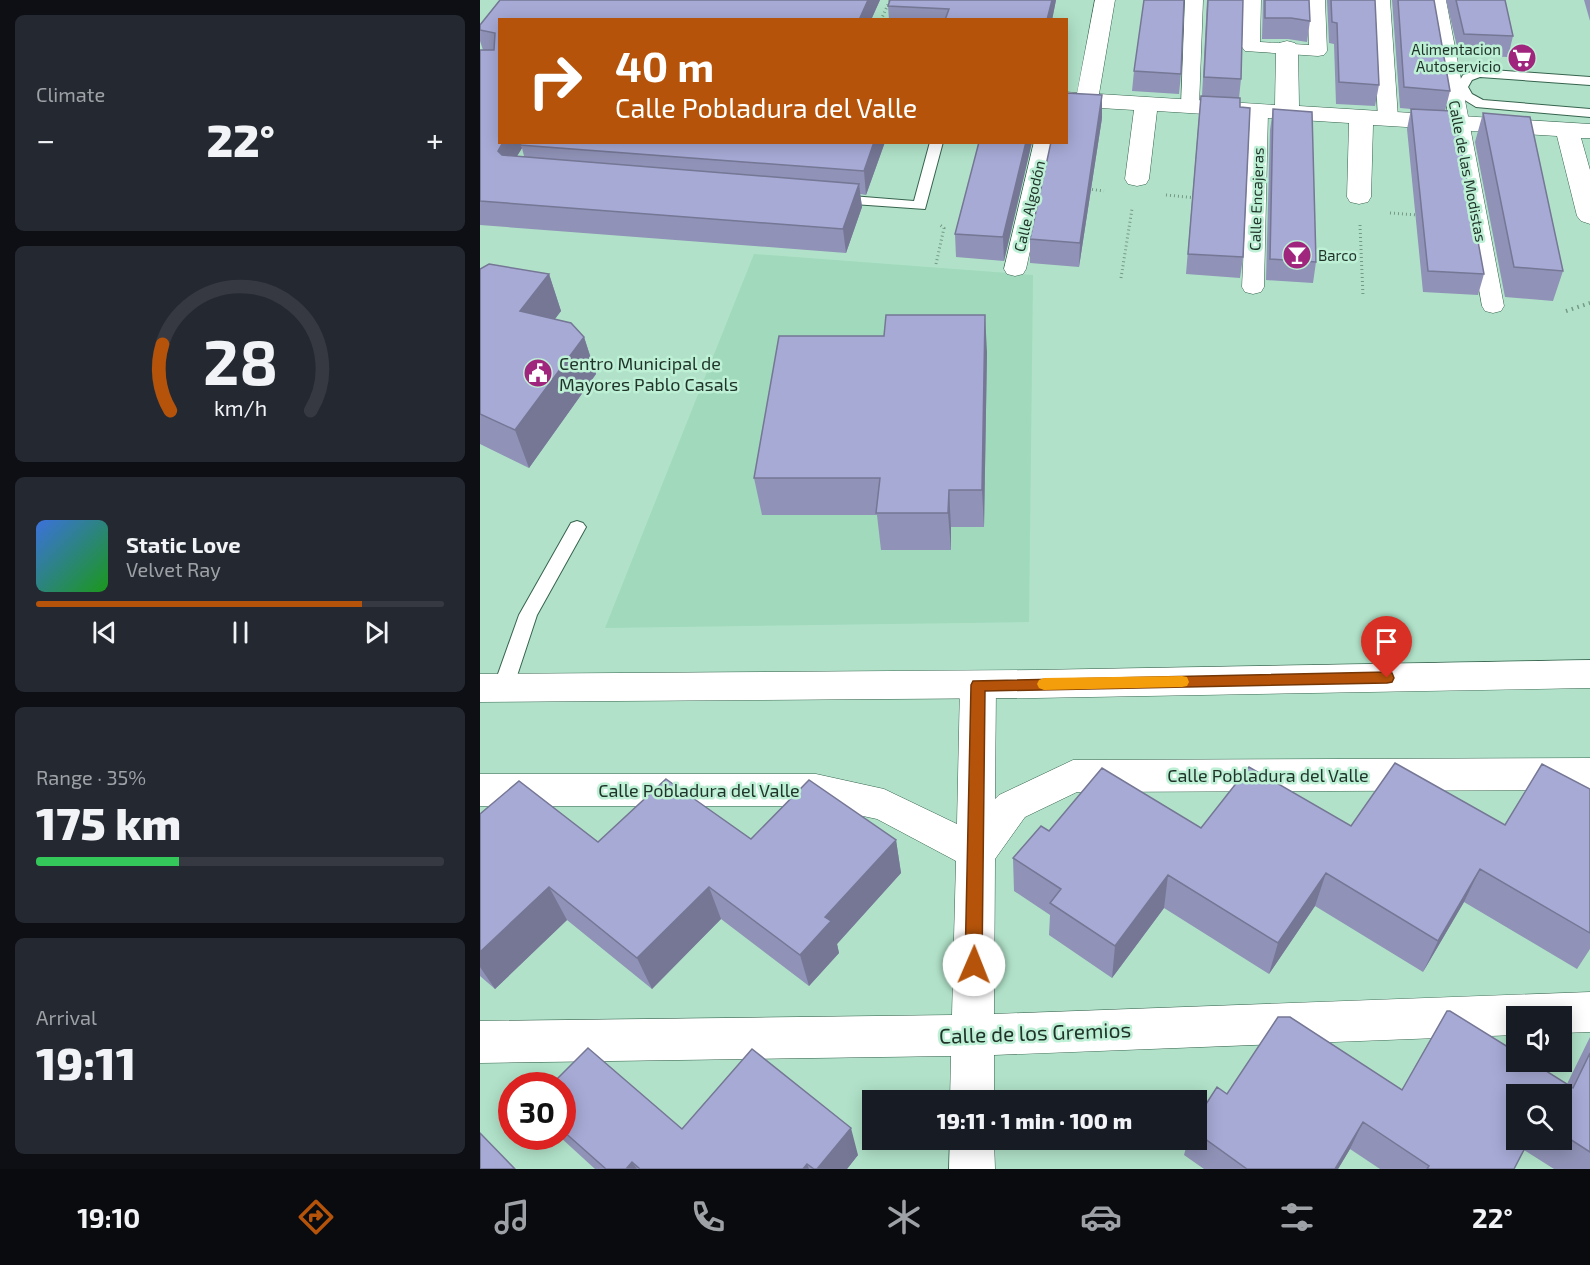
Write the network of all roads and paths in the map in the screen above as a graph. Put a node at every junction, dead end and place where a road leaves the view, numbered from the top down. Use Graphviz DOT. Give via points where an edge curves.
graph roads {
  1 [pos="890,0"];
  2 [pos="1105,0"];
  3 [pos="1194,0"];
  4 [pos="1252,0"];
  5 [pos="1316,0"];
  6 [pos="1381,0"];
  7 [pos="1437,0"];
  8 [pos="883,18"];
  9 [pos="1287,48"];
  10 [pos="1590,81"];
  11 [pos="1077,99"];
  12 [pos="1146,104"];
  13 [pos="1191,106"];
  14 [pos="1259,111"];
  15 [pos="1287,112"];
  16 [pos="1590,113"];
  17 [pos="1482,114"];
  18 [pos="1361,117"];
  19 [pos="1388,118"];
  20 [pos="1458,123"];
  21 [pos="1578,130"];
  22 [pos="936,144"];
  23 [pos="1044,144"];
  24 [pos="1137,179"];
  25 [pos="1359,197"];
  26 [pos="821,198"];
  27 [pos="920,206"];
  28 [pos="1590,216"];
  29 [pos="936,264"];
  30 [pos="1015,269"];
  31 [pos="1121,278"];
  32 [pos="1253,287"];
  33 [pos="1364,296"];
  34 [pos="1590,303"];
  35 [pos="1493,306"];
  36 [pos="1566,311"];
  37 [pos="577,527"];
  38 [pos="1590,674"];
  39 [pos="978,685"];
  40 [pos="492,688"];
  41 [pos="1590,774"];
  42 [pos="480,790"];
  43 [pos="977,853"];
  44 [pos="1590,1012"];
  45 [pos="972,1035"];
  46 [pos="480,1042"];
  47 [pos="972,1090"];
  48 [pos="972,1150"];
  49 [pos="972,1169"];
  1 -- 8 [label="path"];
  2 -- 11 [label="street"];
  3 -- 13 [label="street"];
  4 -- 9 [label="street" via="1251,47"];
  5 -- 9 [label="street" via="1318,51"];
  6 -- 19 [label="street"];
  7 -- 20 [label="street, Calle de las Modistas"];
  9 -- 15 [label="street"];
  10 -- 17 [label="lane" via="1479,73 1467,78 1462,87"];
  11 -- 12 [label="street"];
  12 -- 13 [label="street"];
  12 -- 24 [label="street"];
  13 -- 14 [label="street"];
  14 -- 15 [label="street"];
  14 -- 32 [label="street, Calle Encajeras"];
  15 -- 18 [label="street"];
  16 -- 17 [label="lane"];
  17 -- 20 [label="street"];
  17 -- 21 [label="street"];
  18 -- 19 [label="street"];
  18 -- 25 [label="street"];
  19 -- 20 [label="street"];
  20 -- 35 [label="street, Calle de las Modistas"];
  21 -- 28 [label="street"];
  22 -- 27 [label="lane"];
  23 -- 30 [label="street, Calle Algodón"];
  24 -- 31 [label="path"];
  25 -- 33 [label="path"];
  26 -- 27 [label="lane"];
  27 -- 29 [label="path" via="944,228"];
  34 -- 36 [label="path"];
  37 -- 40 [label="lane"];
  38 -- 39 [label="street"];
  39 -- 40 [label="street"];
  39 -- 43 [label="street"];
  41 -- 43 [label="street, Calle Pobladura del Valle" via="1074,776 1012,806"];
  42 -- 43 [label="street, Calle Pobladura del Valle" via="816,790 884,805"];
  43 -- 45 [label="street"];
  44 -- 45 [label="street, Calle de los Gremios"];
  45 -- 46 [label="street, Calle de los Gremios"];
  45 -- 47 [label="street"];
  48 -- 49 [label="street"];
}
